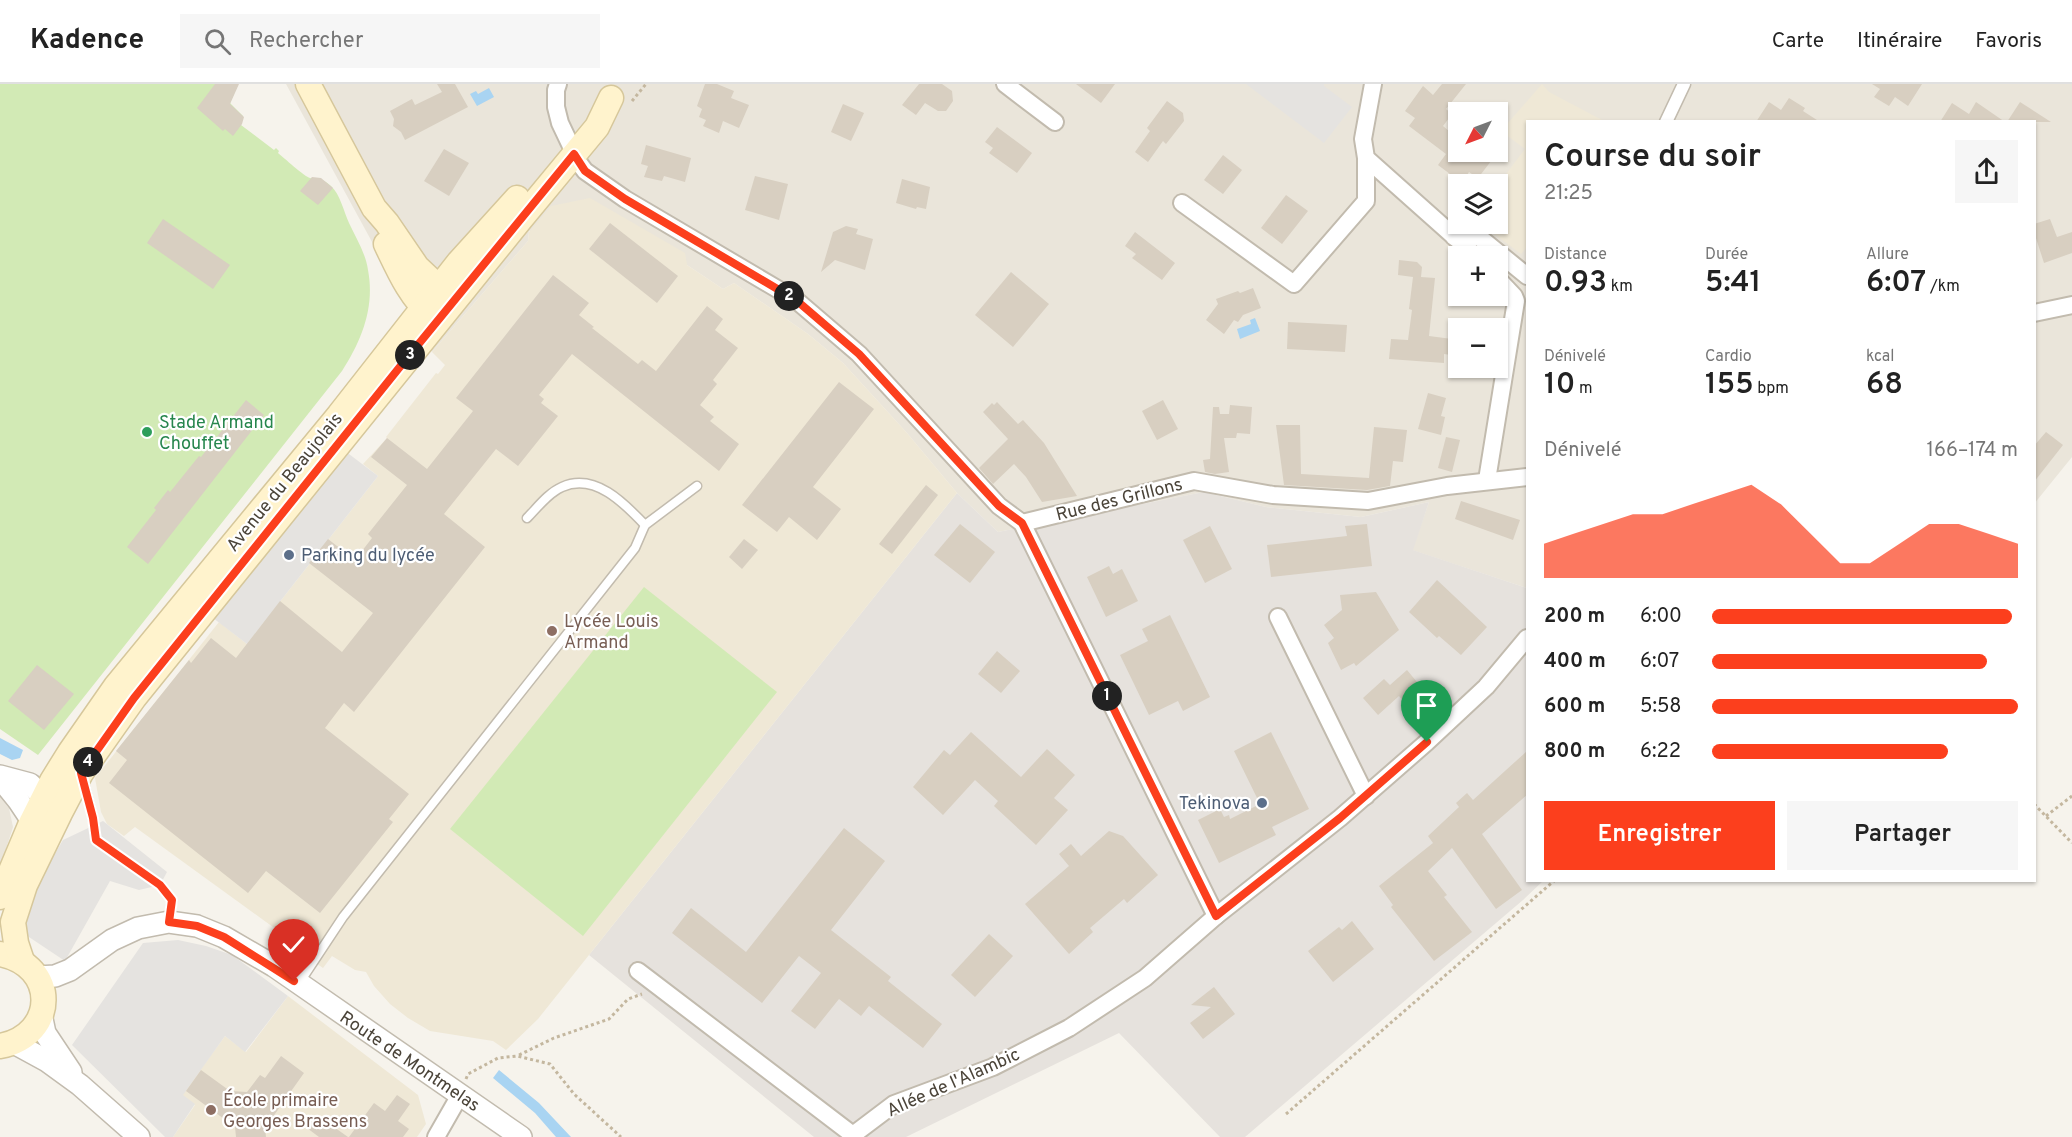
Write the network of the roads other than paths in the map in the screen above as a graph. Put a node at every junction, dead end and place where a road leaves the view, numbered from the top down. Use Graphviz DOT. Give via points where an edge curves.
graph roads {
  1 [pos="308,84"];
  2 [pos="558,84"];
  3 [pos="1005,84"];
  4 [pos="1372,84"];
  5 [pos="1684,84"];
  6 [pos="617,91"];
  7 [pos="1667,120"];
  8 [pos="1055,122"];
  9 [pos="571,147"];
  10 [pos="1366,158"];
  11 [pos="1182,203"];
  12 [pos="374,208"];
  13 [pos="1454,237"];
  14 [pos="1464,246"];
  15 [pos="1526,275"];
  16 [pos="1508,287"];
  17 [pos="446,295"];
  18 [pos="1520,296"];
  19 [pos="2072,305"];
  20 [pos="2036,313"];
  21 [pos="430,314"];
  22 [pos="1526,477"];
  23 [pos="1487,480"];
  24 [pos="697,486"];
  25 [pos="527,518"];
  26 [pos="1022,523"];
  27 [pos="645,525"];
  28 [pos="1278,617"];
  29 [pos="1526,639"];
  30 [pos="0,777"];
  31 [pos="64,786"];
  32 [pos="1366,796"];
  33 [pos="32,821"];
  34 [pos="0,897"];
  35 [pos="1216,916"];
  36 [pos="169,922"];
  37 [pos="104,947"];
  38 [pos="20,964"];
  39 [pos="638,971"];
  40 [pos="298,984"];
  41 [pos="42,1007"];
  42 [pos="7,1045"];
  43 [pos="80,1085"];
  44 [pos="460,1095"];
  45 [pos="139,1137"];
  46 [pos="436,1137"];
  47 [pos="521,1137"];
  1 -- 12 [label="main road"];
  2 -- 9 [label="street" via="556,107"];
  3 -- 8 [label="street"];
  4 -- 10 [label="street" via="1364,139"];
  5 -- 7 [label="street"];
  6 -- 9 [label="main road, Avenue du Beaujolais" via="586,118"];
  9 -- 17 [label="main road, Avenue du Beaujolais"];
  9 -- 26 [label="street" via="585,171 625,199 796,300 859,354 999,506"];
  10 -- 11 [label="street" via="1366,201 1294,284"];
  10 -- 13 [label="street"];
  12 -- 17 [label="main road" via="417,267"];
  12 -- 21 [label="main road" via="377,228 405,284"];
  13 -- 14 [label="street"];
  13 -- 15 [label="street" via="1479,237"];
  16 -- 18 [label="street"];
  17 -- 21 [label="main road, Avenue du Beaujolais"];
  18 -- 23 [label="street" via="1516,301"];
  19 -- 20 [label="street"];
  21 -- 31 [label="main road, Avenue du Beaujolais" via="333,422 116,686"];
  22 -- 23 [label="street, Rue des Grillons"];
  23 -- 26 [label="street, Rue des Grillons" via="1368,501 1273,495 1194,481"];
  24 -- 27 [label="lane"];
  25 -- 27 [label="lane" via="561,487 577,483 602,488"];
  26 -- 35 [label="street"];
  27 -- 40 [label="lane" via="634,548 343,917"];
  28 -- 32 [label="street"];
  29 -- 32 [label="street" via="1486,687"];
  30 -- 31 [label="street"];
  30 -- 33 [label="street"];
  31 -- 33 [label="main road, Avenue du Beaujolais"];
  31 -- 36 [label="lane" via="93,818 96,840 160,885 172,900"];
  31 -- 38 [label="main road, Avenue du Beaujolais" via="17,907 14,922"];
  32 -- 35 [label="street"];
  33 -- 34 [label="main road, Avenue du Beaujolais"];
  35 -- 39 [label="street, Allée de l'Alambic" via="1145,978 1069,1028 993,1067 894,1104 853,1135"];
  36 -- 37 [label="street, Route de Montmelas" via="138,928"];
  36 -- 40 [label="street, Route de Montmelas" via="197,926 224,937"];
  37 -- 38 [label="street, Route de Montmelas" via="55,976"];
  37 -- 41 [label="street, Route de Montmelas" via="75,980"];
  38 -- 41 [label="main road, Avenue du Beaujolais" via="42,988"];
  40 -- 44 [label="street, Route de Montmelas"];
  41 -- 42 [label="main road" via="31,1031"];
  41 -- 43 [label="street" via="45,1033"];
  42 -- 43 [label="street" via="47,1061"];
  43 -- 45 [label="street"];
  44 -- 46 [label="street"];
  44 -- 47 [label="street, Route de Montmelas"];
}
